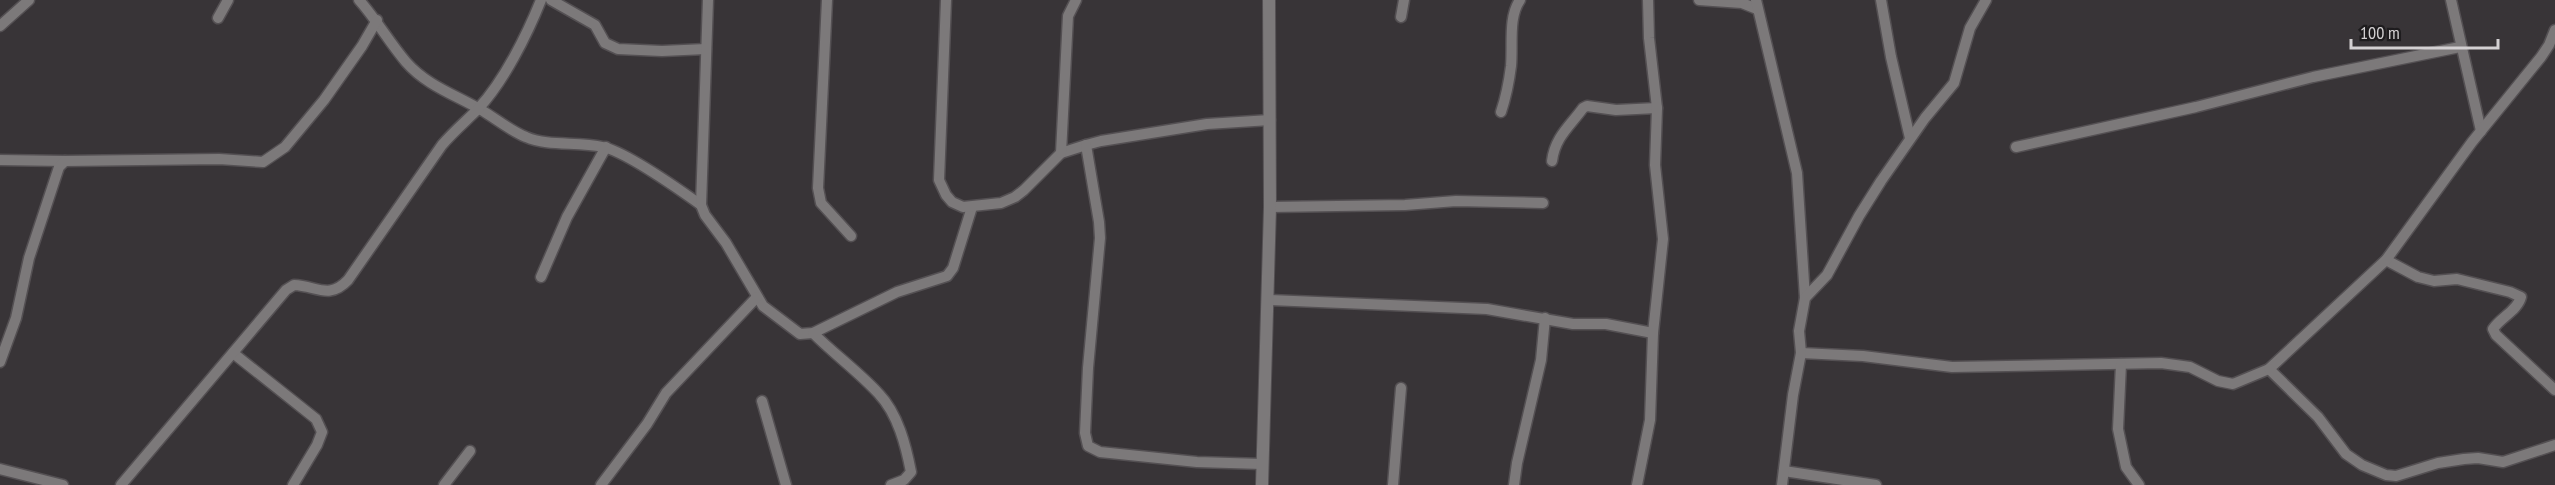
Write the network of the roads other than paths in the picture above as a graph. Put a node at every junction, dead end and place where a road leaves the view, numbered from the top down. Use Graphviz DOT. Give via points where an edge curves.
graph roads {
  1 [pos="29,0"];
  2 [pos="228,0"];
  3 [pos="358,0"];
  4 [pos="541,0"];
  5 [pos="551,0"];
  6 [pos="708,0"];
  7 [pos="827,0"];
  8 [pos="946,0"];
  9 [pos="1076,0"];
  10 [pos="1269,0"];
  11 [pos="1404,0"];
  12 [pos="1520,0"];
  13 [pos="1648,0"];
  14 [pos="1699,0"];
  15 [pos="1881,0"];
  16 [pos="1986,0"];
  17 [pos="2451,0"];
  18 [pos="1757,5"];
  19 [pos="1401,17"];
  20 [pos="218,18"];
  21 [pos="377,20"];
  22 [pos="0,26"];
  23 [pos="2555,30"];
  24 [pos="2460,47"];
  25 [pos="706,49"];
  26 [pos="478,108"];
  27 [pos="1657,108"];
  28 [pos="1501,112"];
  29 [pos="1270,120"];
  30 [pos="2481,131"];
  31 [pos="1910,138"];
  32 [pos="1086,145"];
  33 [pos="606,147"];
  34 [pos="2016,147"];
  35 [pos="1060,153"];
  36 [pos="0,160"];
  37 [pos="65,161"];
  38 [pos="1552,161"];
  39 [pos="1543,203"];
  40 [pos="701,205"];
  41 [pos="972,207"];
  42 [pos="1270,207"];
  43 [pos="851,236"];
  44 [pos="2386,260"];
  45 [pos="541,277"];
  46 [pos="757,297"];
  47 [pos="1805,298"];
  48 [pos="1268,300"];
  49 [pos="1545,318"];
  50 [pos="813,333"];
  51 [pos="1653,333"];
  52 [pos="233,353"];
  53 [pos="1801,353"];
  54 [pos="0,362"];
  55 [pos="2121,364"];
  56 [pos="2269,369"];
  57 [pos="1401,388"];
  58 [pos="2555,390"];
  59 [pos="762,401"];
  60 [pos="2555,445"];
  61 [pos="470,451"];
  62 [pos="1262,464"];
  63 [pos="0,469"];
  64 [pos="1784,471"];
  65 [pos="63,485"];
  66 [pos="121,485"];
  67 [pos="293,485"];
  68 [pos="444,485"];
  69 [pos="601,485"];
  70 [pos="786,485"];
  71 [pos="891,485"];
  72 [pos="1262,485"];
  73 [pos="1393,485"];
  74 [pos="1514,485"];
  75 [pos="1637,485"];
  76 [pos="1782,485"];
  77 [pos="1876,485"];
  78 [pos="2139,485"];
  1 -- 22 [label="street"];
  2 -- 20 [label="street"];
  3 -- 21 [label="street"];
  4 -- 26 [label="street" via="511,61"];
  5 -- 25 [label="street" via="595,25 605,43 618,49"];
  6 -- 25 [label="street"];
  7 -- 43 [label="street" via="818,188 822,203"];
  8 -- 41 [label="street" via="939,180 952,202"];
  9 -- 35 [label="street" via="1068,16"];
  10 -- 29 [label="street"];
  11 -- 19 [label="street"];
  12 -- 28 [label="street"];
  13 -- 27 [label="street"];
  14 -- 18 [label="street"];
  15 -- 31 [label="street"];
  16 -- 31 [label="street" via="1970,28 1954,83"];
  17 -- 24 [label="street"];
  18 -- 47 [label="street" via="1797,173"];
  21 -- 26 [label="street" via="407,63 424,79"];
  21 -- 37 [label="street" via="324,100 285,147 263,162"];
  23 -- 30 [label="street" via="2550,45"];
  24 -- 30 [label="street"];
  24 -- 34 [label="street" via="2313,77 2196,108"];
  25 -- 40 [label="street"];
  26 -- 33 [label="street" via="532,139"];
  26 -- 52 [label="street" via="442,145 340,288 321,291 294,285"];
  27 -- 38 [label="street" via="1583,108 1562,132"];
  27 -- 51 [label="street" via="1655,165 1663,240"];
  29 -- 32 [label="street" via="1207,124"];
  29 -- 42 [label="street"];
  30 -- 44 [label="street"];
  31 -- 47 [label="street" via="1859,216 1827,275"];
  32 -- 35 [label="street"];
  32 -- 62 [label="street" via="1100,230 1088,368 1088,446 1100,452"];
  33 -- 40 [label="street"];
  33 -- 45 [label="street" via="567,216"];
  35 -- 41 [label="street" via="1015,197"];
  36 -- 37 [label="street"];
  37 -- 54 [label="street" via="59,167 28,258 16,318"];
  39 -- 42 [label="street" via="1456,201"];
  40 -- 46 [label="street"];
  41 -- 50 [label="street" via="947,276 897,292"];
  42 -- 48 [label="street"];
  44 -- 56 [label="street"];
  44 -- 58 [label="street" via="2418,277 2434,281 2457,279 2521,297 2520,303 2493,329"];
  46 -- 50 [label="street" via="800,334"];
  46 -- 69 [label="street" via="666,393"];
  47 -- 53 [label="street" via="1799,332"];
  48 -- 49 [label="street" via="1487,309"];
  48 -- 62 [label="street"];
  49 -- 51 [label="street"];
  49 -- 74 [label="street" via="1541,360"];
  50 -- 71 [label="street" via="880,395 896,421 911,472"];
  51 -- 75 [label="street" via="1650,420"];
  52 -- 66 [label="street"];
  52 -- 67 [label="street" via="316,419 322,432"];
  53 -- 55 [label="street" via="1952,367"];
  53 -- 64 [label="street"];
  55 -- 56 [label="street" via="2176,364 2233,384"];
  55 -- 78 [label="street" via="2118,429 2126,467"];
  56 -- 60 [label="street" via="2318,417 2346,454 2386,475 2471,458 2503,462"];
  57 -- 73 [label="street"];
  59 -- 70 [label="street"];
  61 -- 68 [label="street"];
  62 -- 72 [label="street"];
  63 -- 65 [label="street"];
  64 -- 76 [label="street"];
  64 -- 77 [label="street"];
}
